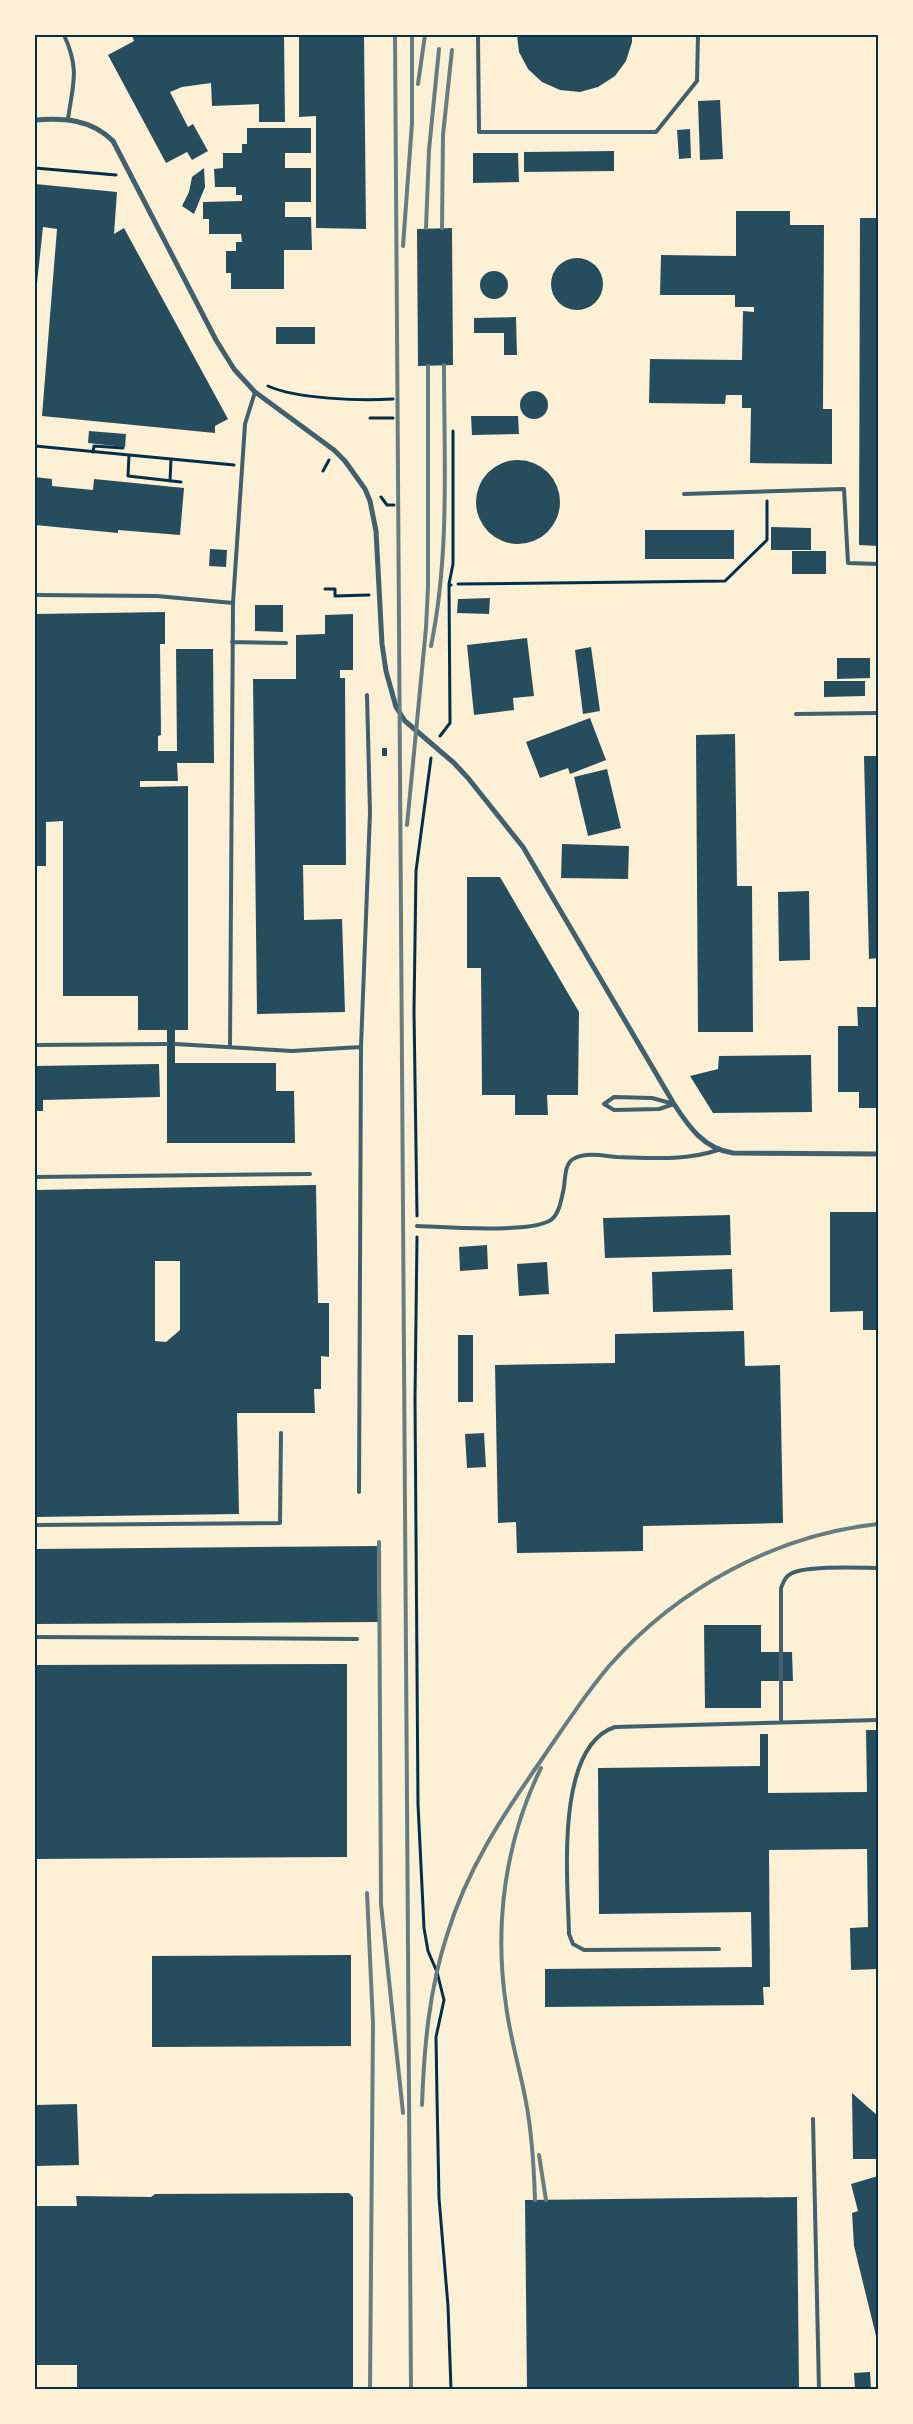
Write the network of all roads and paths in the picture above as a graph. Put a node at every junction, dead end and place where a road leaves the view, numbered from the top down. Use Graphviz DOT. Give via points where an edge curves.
graph roads {
  1 [pos="64,35"];
  2 [pos="478,35"];
  3 [pos="698,35"];
  4 [pos="68,119"];
  5 [pos="35,120"];
  6 [pos="35,168"];
  7 [pos="116,175"];
  8 [pos="256,392"];
  9 [pos="393,399"];
  10 [pos="370,418"];
  11 [pos="394,418"];
  12 [pos="453,431"];
  13 [pos="35,446"];
  14 [pos="123,448"];
  15 [pos="93,452"];
  16 [pos="129,455"];
  17 [pos="171,459"];
  18 [pos="242,466"];
  19 [pos="170,481"];
  20 [pos="181,482"];
  21 [pos="767,492"];
  22 [pos="684,494"];
  23 [pos="878,564"];
  24 [pos="458,584"];
  25 [pos="325,589"];
  26 [pos="35,595"];
  27 [pos="380,595"];
  28 [pos="232,603"];
  29 [pos="232,642"];
  30 [pos="286,643"];
  31 [pos="367,695"];
  32 [pos="878,713"];
  33 [pos="796,714"];
  34 [pos="439,737"];
  35 [pos="432,745"];
  36 [pos="167,1044"];
  37 [pos="175,1044"];
  38 [pos="35,1045"];
  39 [pos="362,1046"];
  40 [pos="230,1047"];
  41 [pos="674,1104"];
  42 [pos="718,1150"];
  43 [pos="878,1154"];
  44 [pos="310,1174"];
  45 [pos="35,1177"];
  46 [pos="417,1226"];
  47 [pos="281,1433"];
  48 [pos="359,1492"];
  49 [pos="35,1525"];
  50 [pos="878,1568"];
  51 [pos="35,1636"];
  52 [pos="357,1639"];
  53 [pos="878,1720"];
  54 [pos="782,1722"];
  55 [pos="720,1949"];
  56 [pos="813,2119"];
  57 [pos="451,2389"];
  58 [pos="819,2389"];
  1 -- 4 [label="lane" via="75,67"];
  2 -- 3 [label="lane" via="480,132 656,132 697,81"];
  4 -- 5 [label="street"];
  4 -- 8 [label="street" via="95,127 119,148 216,340 234,369"];
  6 -- 7 [label="path"];
  8 -- 9 [label="path" via="265,384 280,391 331,397"];
  8 -- 18 [label="lane" via="245,424"];
  8 -- 27 [label="street" via="334,450 365,489 376,531"];
  10 -- 11 [label="path"];
  12 -- 34 [label="path" via="450,723"];
  13 -- 15 [label="path"];
  14 -- 15 [label="path" via="94,446"];
  15 -- 16 [label="path"];
  16 -- 17 [label="path"];
  16 -- 19 [label="path" via="128,476"];
  17 -- 18 [label="path"];
  17 -- 19 [label="path"];
  18 -- 28 [label="lane"];
  19 -- 20 [label="path"];
  21 -- 22 [label="lane"];
  21 -- 23 [label="lane" via="844,489 848,563"];
  21 -- 24 [label="path" via="767,540 725,581"];
  25 -- 27 [label="path" via="335,589 335,596"];
  26 -- 28 [label="lane" via="157,596"];
  27 -- 35 [label="street" via="382,644 392,697 405,721"];
  28 -- 29 [label="lane"];
  29 -- 30 [label="lane"];
  29 -- 40 [label="lane"];
  31 -- 39 [label="lane" via="370,813"];
  32 -- 33 [label="lane"];
  35 -- 41 [label="street" via="468,778 523,847"];
  35 -- 46 [label="path" via="416,872"];
  36 -- 38 [label="lane"];
  37 -- 40 [label="lane"];
  39 -- 40 [label="lane" via="292,1050"];
  39 -- 48 [label="lane"];
  41 -- 41 [label="lane" via="652,1098 617,1097 604,1104 614,1110 659,1110"];
  41 -- 42 [label="street" via="690,1128"];
  42 -- 43 [label="street" via="742,1154"];
  42 -- 46 [label="lane" via="697,1157 672,1159 575,1158 567,1166 559,1209 553,1219 544,1224 490,1229"];
  44 -- 45 [label="lane"];
  46 -- 57 [label="path" via="418,1804 424,1928 444,2000 436,2037 437,2107 439,2198"];
  47 -- 49 [label="lane" via="280,1522"];
  50 -- 54 [label="lane" via="804,1569 784,1580 781,1588"];
  51 -- 52 [label="lane"];
  53 -- 54 [label="lane"];
  54 -- 55 [label="lane" via="615,1727 597,1736 578,1768 568,1834 569,1934 573,1944 584,1950"];
  56 -- 58 [label="lane"];
}
